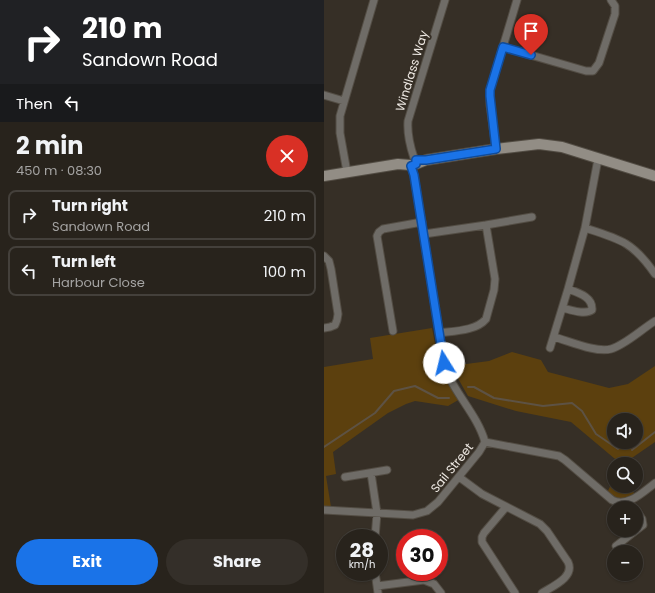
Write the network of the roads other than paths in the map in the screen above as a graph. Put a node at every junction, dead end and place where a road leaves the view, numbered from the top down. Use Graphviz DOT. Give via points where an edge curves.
graph roads {
  1 [pos="374,0"];
  2 [pos="445,0"];
  3 [pos="517,0"];
  4 [pos="611,0"];
  5 [pos="503,47"];
  6 [pos="324,95"];
  7 [pos="344,101"];
  8 [pos="496,149"];
  9 [pos="598,158"];
  10 [pos="414,162"];
  11 [pos="347,172"];
  12 [pos="324,176"];
  13 [pos="655,176"];
  14 [pos="532,217"];
  15 [pos="422,222"];
  16 [pos="486,225"];
  17 [pos="585,228"];
  18 [pos="424,234"];
  19 [pos="324,256"];
  20 [pos="655,274"];
  21 [pos="568,289"];
  22 [pos="563,308"];
  23 [pos="655,321"];
  24 [pos="324,328"];
  25 [pos="392,331"];
  26 [pos="439,333"];
  27 [pos="554,337"];
  28 [pos="550,348"];
  29 [pos="485,442"];
  30 [pos="387,470"];
  31 [pos="371,473"];
  32 [pos="459,476"];
  33 [pos="345,477"];
  34 [pos="655,484"];
  35 [pos="630,500"];
  36 [pos="506,507"];
  37 [pos="324,510"];
  38 [pos="377,513"];
  39 [pos="376,529"];
  40 [pos="628,537"];
  41 [pos="617,545"];
  42 [pos="378,589"];
  43 [pos="441,593"];
  44 [pos="515,593"];
  45 [pos="542,593"];
  1 -- 7 [label="street"];
  2 -- 10 [label="street, Windlass Way" via="408,121"];
  3 -- 5 [label="street"];
  4 -- 5 [label="street" via="615,6 615,14 594,71 586,72"];
  5 -- 8 [label="street" via="490,90"];
  6 -- 7 [label="street"];
  7 -- 11 [label="street" via="339,125"];
  8 -- 9 [label="street" via="530,144 548,145"];
  8 -- 10 [label="street"];
  9 -- 13 [label="street"];
  9 -- 17 [label="street"];
  10 -- 11 [label="street"];
  10 -- 15 [label="street, Sail Street"];
  11 -- 12 [label="street"];
  14 -- 16 [label="street"];
  15 -- 18 [label="street, Sail Street"];
  15 -- 25 [label="street" via="382,229 377,236"];
  16 -- 18 [label="street"];
  16 -- 26 [label="street" via="495,279 486,319 474,327"];
  17 -- 20 [label="street" via="626,243 639,253"];
  17 -- 21 [label="street"];
  18 -- 26 [label="street, Sail Street"];
  19 -- 24 [label="street" via="331,268 338,317 335,325"];
  21 -- 22 [label="street"];
  21 -- 22 [label="street" via="589,299 592,310 585,312"];
  22 -- 27 [label="street"];
  23 -- 27 [label="street" via="610,349 593,348"];
  26 -- 29 [label="street, Sail Street" via="445,367"];
  27 -- 28 [label="street"];
  29 -- 32 [label="street, Sail Street"];
  29 -- 35 [label="street" via="559,456 612,500 620,503"];
  30 -- 31 [label="street"];
  31 -- 33 [label="street"];
  31 -- 38 [label="street"];
  32 -- 36 [label="street" via="482,494"];
  32 -- 38 [label="street, Sail Street" via="435,506 422,513"];
  34 -- 35 [label="street"];
  36 -- 44 [label="street" via="483,535 482,542"];
  36 -- 45 [label="street" via="544,526 569,564 570,570 567,575"];
  37 -- 38 [label="street, Sail Street"];
  38 -- 39 [label="street"];
  40 -- 41 [label="street"];
  42 -- 43 [label="street" via="424,580 434,584"];
}
